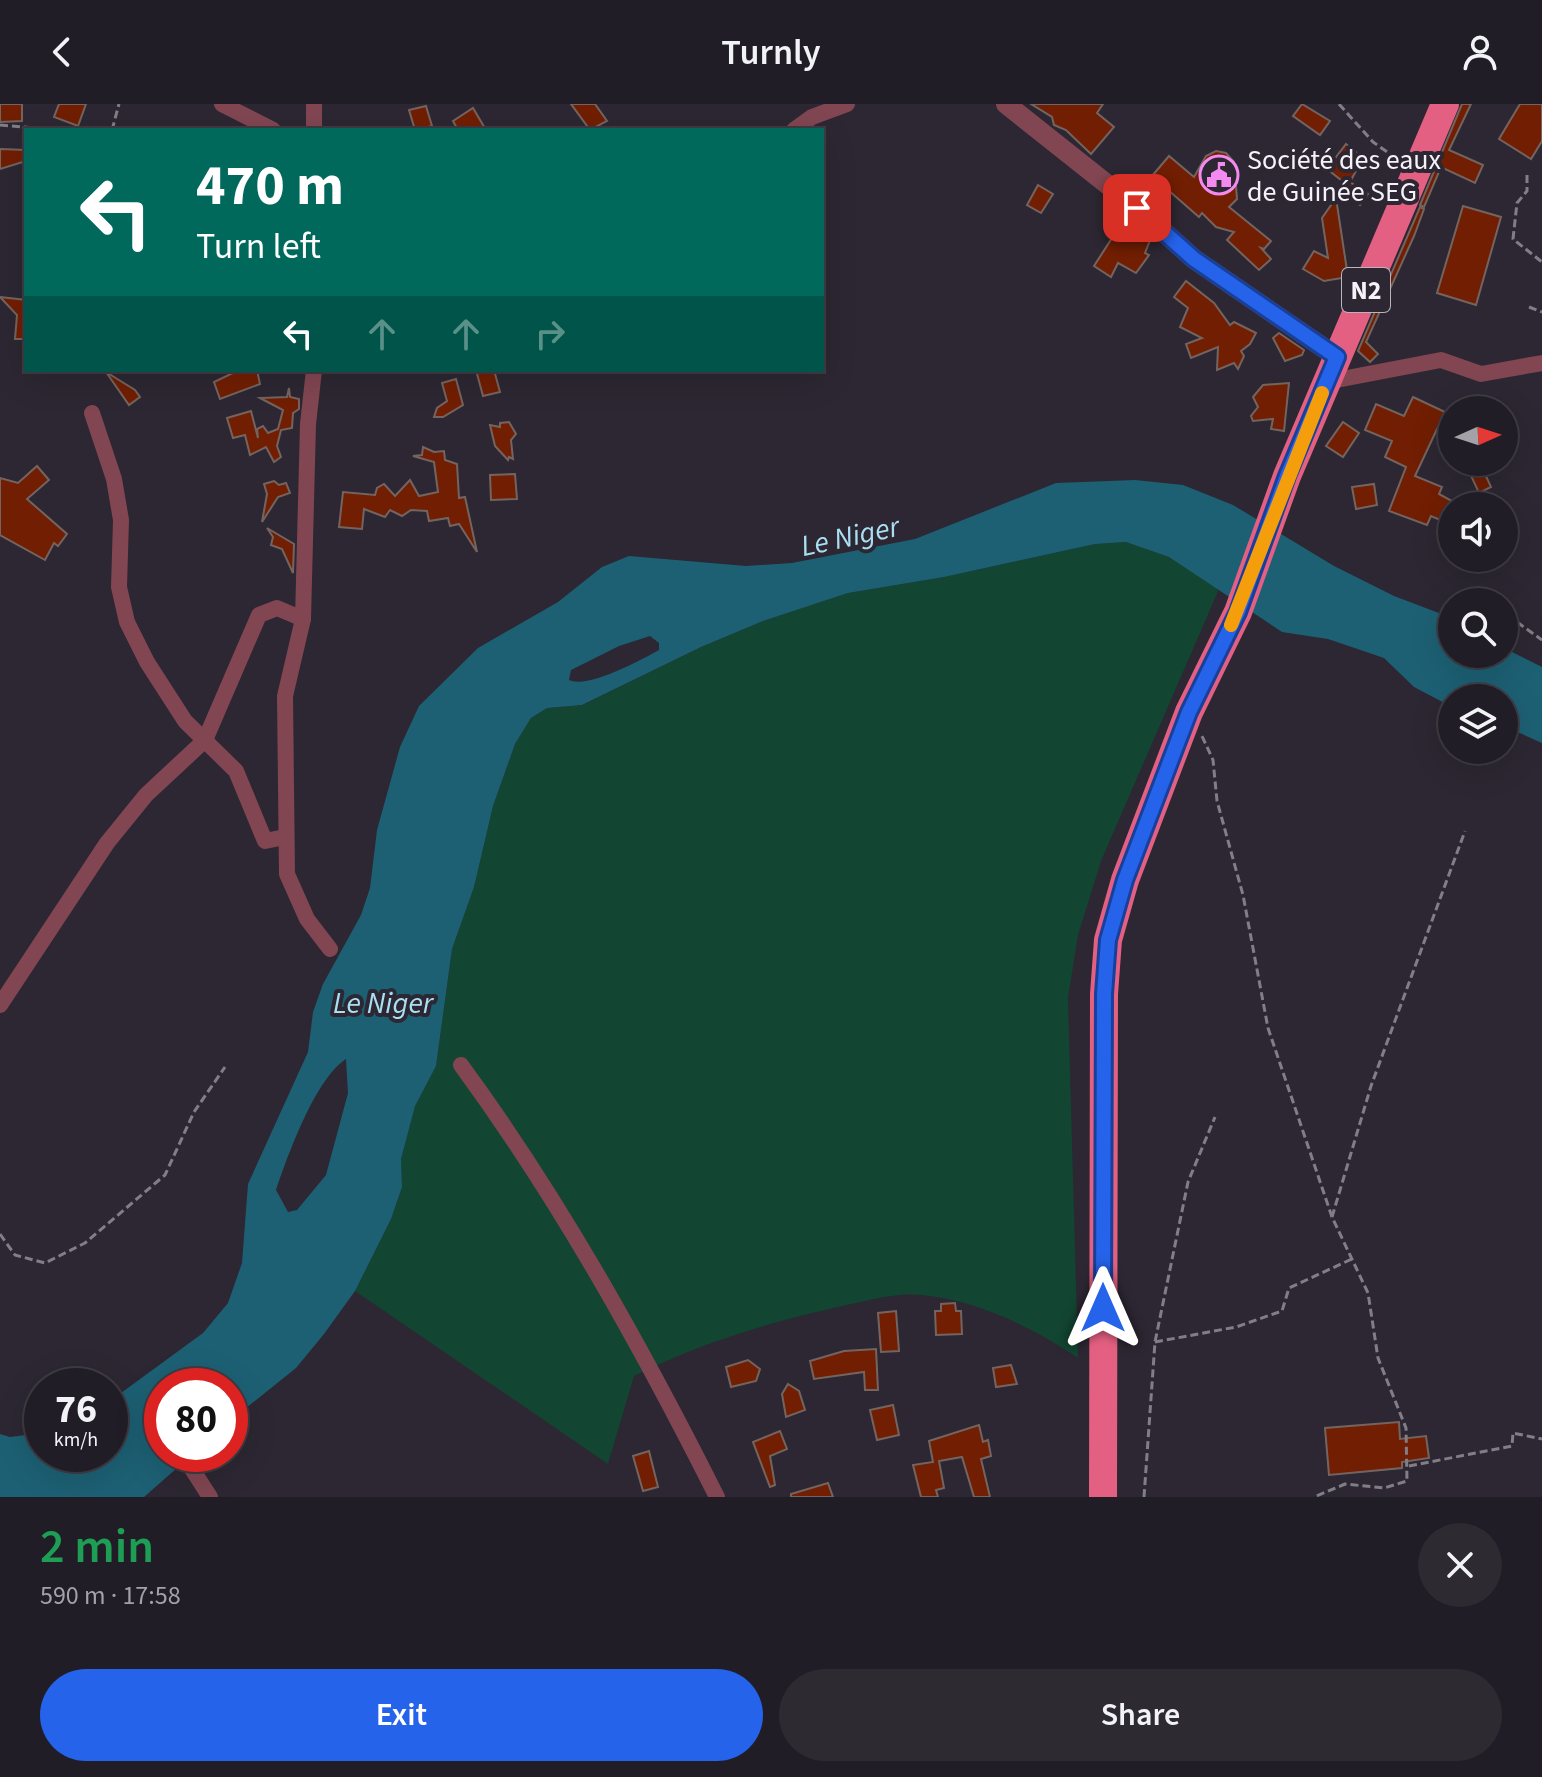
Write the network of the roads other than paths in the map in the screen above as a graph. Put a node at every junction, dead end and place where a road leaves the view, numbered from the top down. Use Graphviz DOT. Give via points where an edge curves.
graph roads {
  1 [pos="222,104"];
  2 [pos="314,104"];
  3 [pos="847,104"];
  4 [pos="1006,104"];
  5 [pos="1445,104"];
  6 [pos="269,128"];
  7 [pos="314,128"];
  8 [pos="797,128"];
  9 [pos="1542,363"];
  10 [pos="1332,370"];
  11 [pos="314,372"];
  12 [pos="92,413"];
  13 [pos="303,619"];
  14 [pos="205,740"];
  15 [pos="285,837"];
  16 [pos="330,949"];
  17 [pos="0,1005"];
  18 [pos="461,1065"];
  19 [pos="194,1472"];
  20 [pos="210,1497"];
  21 [pos="717,1497"];
  22 [pos="1103,1497"];
  1 -- 6 [label="street"];
  2 -- 7 [label="street"];
  3 -- 8 [label="street"];
  4 -- 10 [label="street"];
  5 -- 10 [label="highway, N2"];
  9 -- 10 [label="street" via="1481,374 1441,360"];
  10 -- 22 [label="highway, N2" via="1238,612 1189,712 1125,880 1108,940"];
  11 -- 13 [label="street"];
  12 -- 14 [label="street" via="121,520 119,587 127,622 185,721"];
  13 -- 14 [label="street" via="277,608 259,615"];
  13 -- 15 [label="street" via="285,696"];
  14 -- 15 [label="street" via="236,771 265,841"];
  14 -- 17 [label="street" via="146,795 107,843"];
  15 -- 16 [label="street" via="287,874 307,919"];
  18 -- 21 [label="street" via="641,1347"];
  19 -- 20 [label="street"];
}
